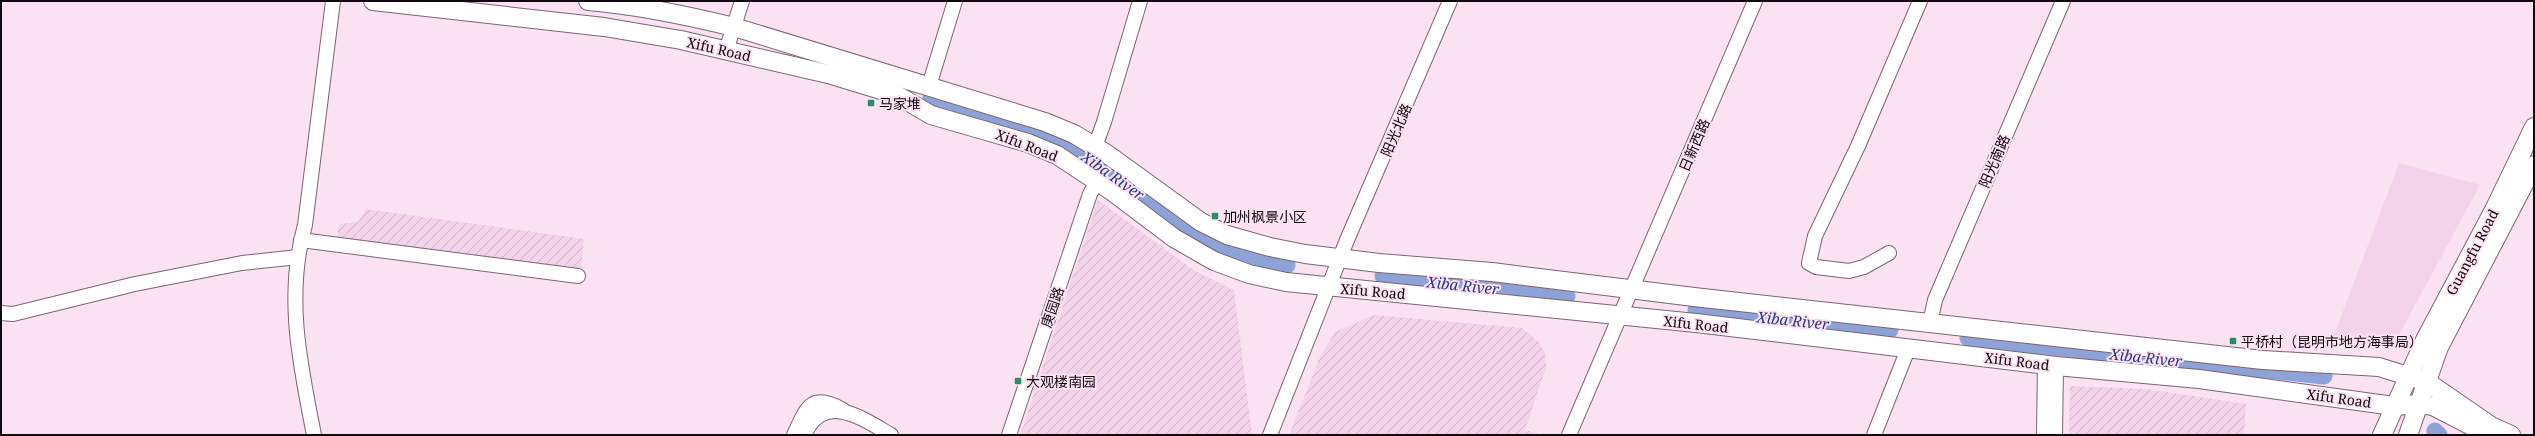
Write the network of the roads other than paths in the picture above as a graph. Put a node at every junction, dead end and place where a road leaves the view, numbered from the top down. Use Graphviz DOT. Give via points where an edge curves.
graph roads {
  1 [pos="333,1"];
  2 [pos="373,1"];
  3 [pos="588,1"];
  4 [pos="742,1"];
  5 [pos="956,1"];
  6 [pos="1140,1"];
  7 [pos="1450,1"];
  8 [pos="1755,1"];
  9 [pos="1920,1"];
  10 [pos="2063,1"];
  11 [pos="734,27"];
  12 [pos="726,51"];
  13 [pos="929,86"];
  14 [pos="2534,127"];
  15 [pos="1095,146"];
  16 [pos="2534,165"];
  17 [pos="1097,180"];
  18 [pos="301,240"];
  19 [pos="1889,253"];
  20 [pos="298,257"];
  21 [pos="1341,259"];
  22 [pos="578,276"];
  23 [pos="1329,287"];
  24 [pos="1631,288"];
  25 [pos="1,313"];
  26 [pos="1619,317"];
  27 [pos="1930,323"];
  28 [pos="1908,349"];
  29 [pos="2421,349"];
  30 [pos="2050,365"];
  31 [pos="2389,369"];
  32 [pos="2408,376"];
  33 [pos="2426,382"];
  34 [pos="2419,404"];
  35 [pos="2394,406"];
  36 [pos="845,411"];
  37 [pos="314,435"];
  38 [pos="794,435"];
  39 [pos="804,435"];
  40 [pos="891,435"];
  41 [pos="1008,435"];
  42 [pos="1270,435"];
  43 [pos="1569,435"];
  44 [pos="1874,435"];
  45 [pos="2044,435"];
  46 [pos="2055,435"];
  47 [pos="2382,435"];
  48 [pos="2408,435"];
  49 [pos="2489,435"];
  50 [pos="2511,435"];
  1 -- 18 [label="street"];
  2 -- 12 [label="main road, Xifu Road" via="604,27 681,40"];
  3 -- 11 [label="main road, Xifu Road" via="689,15"];
  4 -- 11 [label="street"];
  5 -- 13 [label="street"];
  6 -- 15 [label="street"];
  7 -- 21 [label="street, 阳光北路"];
  8 -- 24 [label="street, 日新西路"];
  9 -- 19 [label="street" via="1858,146 1815,236 1809,263 1816,267 1849,271 1864,267"];
  10 -- 27 [label="street, 阳光南路" via="1935,300"];
  11 -- 12 [label="street"];
  11 -- 13 [label="main road, Xifu Road"];
  12 -- 17 [label="main road, Xifu Road" via="828,74 897,95 931,115 1028,143 1057,155"];
  13 -- 15 [label="main road, Xifu Road" via="1045,122"];
  14 -- 29 [label="main road, Guangfu Road"];
  15 -- 21 [label="main road, Xifu Road" via="1176,206 1228,235 1270,247"];
  16 -- 33 [label="main road, Guangfu Road" via="2438,348"];
  17 -- 23 [label="main road, Xifu Road" via="1174,238 1214,261 1249,274"];
  17 -- 41 [label="street, 庚园路"];
  18 -- 20 [label="street"];
  18 -- 22 [label="street"];
  20 -- 25 [label="street" via="242,263 135,284 13,314"];
  20 -- 37 [label="street" via="294,305 295,332"];
  21 -- 23 [label="street, 阳光北路"];
  21 -- 24 [label="main road, Xifu Road" via="1492,272"];
  23 -- 26 [label="main road, Xifu Road" via="1436,296 1504,306"];
  23 -- 42 [label="street, 阳光北路"];
  24 -- 26 [label="street, 日新西路"];
  24 -- 27 [label="main road, Xifu Road"];
  26 -- 28 [label="main road, Xifu Road" via="1711,325"];
  26 -- 43 [label="street, 日新西路"];
  27 -- 31 [label="main road, Xifu Road" via="2263,360"];
  28 -- 30 [label="main road, Xifu Road"];
  28 -- 44 [label="street"];
  29 -- 31 [label="main road" via="2406,361"];
  29 -- 32 [label="main road, Guangfu Road"];
  30 -- 35 [label="main road, Xifu Road" via="2199,379"];
  30 -- 45 [label="street"];
  30 -- 46 [label="street"];
  31 -- 32 [label="main road, Xifu Road"];
  32 -- 33 [label="main road, Xifu Road"];
  32 -- 35 [label="main road, Guangfu Road"];
  33 -- 34 [label="main road, Guangfu Road"];
  33 -- 50 [label="main road, Xifu Road" via="2491,426"];
  34 -- 35 [label="main road, Xifu Road"];
  34 -- 48 [label="main road, Guangfu Road"];
  34 -- 49 [label="main road, Xifu Road" via="2433,406"];
  35 -- 47 [label="main road, Guangfu Road"];
  36 -- 38 [label="street" via="829,402 812,404 805,410"];
  36 -- 39 [label="street" via="823,413 816,418"];
  36 -- 40 [label="street"];
}
